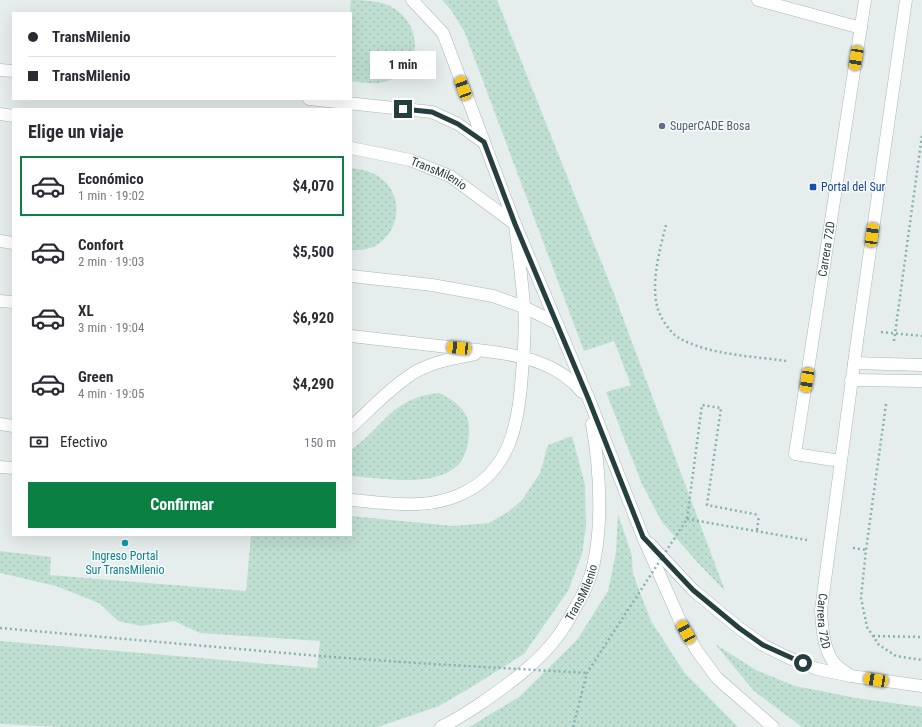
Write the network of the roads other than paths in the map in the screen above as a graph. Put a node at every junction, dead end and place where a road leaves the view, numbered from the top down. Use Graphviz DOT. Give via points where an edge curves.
graph roads {
  1 [pos="412,0"];
  2 [pos="758,0"];
  3 [pos="865,0"];
  4 [pos="906,0"];
  5 [pos="861,28"];
  6 [pos="0,70"];
  7 [pos="12,71"];
  8 [pos="318,100"];
  9 [pos="0,114"];
  10 [pos="12,116"];
  11 [pos="484,142"];
  12 [pos="352,148"];
  13 [pos="515,224"];
  14 [pos="0,241"];
  15 [pos="12,243"];
  16 [pos="352,276"];
  17 [pos="0,301"];
  18 [pos="12,302"];
  19 [pos="524,307"];
  20 [pos="556,323"];
  21 [pos="352,336"];
  22 [pos="496,353"];
  23 [pos="523,358"];
  24 [pos="854,363"];
  25 [pos="921,365"];
  26 [pos="852,380"];
  27 [pos="920,381"];
  28 [pos="588,398"];
  29 [pos="0,424"];
  30 [pos="12,426"];
  31 [pos="352,426"];
  32 [pos="840,461"];
  33 [pos="0,467"];
  34 [pos="12,468"];
  35 [pos="352,500"];
  36 [pos="643,537"];
  37 [pos="851,676"];
  38 [pos="922,686"];
  39 [pos="441,727"];
  40 [pos="773,727"];
  1 -- 11 [label="street, TransMilenio" via="443,33"];
  2 -- 5 [label="street"];
  3 -- 5 [label="street, Carrera 72D"];
  4 -- 24 [label="street, Carrera 72D"];
  5 -- 32 [label="street, Carrera 72D" via="795,454"];
  6 -- 7 [label="street"];
  8 -- 11 [label="street" via="432,112 458,124"];
  9 -- 10 [label="street"];
  11 -- 13 [label="street, TransMilenio"];
  12 -- 13 [label="street, TransMilenio" via="410,160 450,176"];
  13 -- 19 [label="street, TransMilenio"];
  13 -- 20 [label="street, TransMilenio"];
  14 -- 15 [label="street"];
  16 -- 19 [label="street" via="432,285 493,296"];
  17 -- 18 [label="street"];
  19 -- 20 [label="street"];
  19 -- 23 [label="street, TransMilenio"];
  20 -- 28 [label="street, TransMilenio"];
  21 -- 22 [label="street, TransMilenio"];
  22 -- 23 [label="street, TransMilenio"];
  22 -- 31 [label="street, TransMilenio" via="453,358 416,372 385,395"];
  23 -- 28 [label="street, TransMilenio" via="555,370"];
  23 -- 35 [label="street, TransMilenio" via="520,402 507,450 495,469 476,486 450,498 417,504"];
  24 -- 25 [label="street"];
  24 -- 26 [label="street, Carrera 72D"];
  26 -- 27 [label="street"];
  26 -- 32 [label="street, Carrera 72D"];
  28 -- 36 [label="street, TransMilenio"];
  28 -- 39 [label="street, TransMilenio" via="599,484 598,530 590,577 581,598 558,636 537,659 514,680"];
  29 -- 30 [label="street"];
  32 -- 37 [label="street, Carrera 72D" via="821,610 826,647 832,660"];
  33 -- 34 [label="street"];
  36 -- 37 [label="street, TransMilenio" via="693,590 763,645 817,669"];
  36 -- 40 [label="street, TransMilenio" via="681,623 697,651 717,678"];
  37 -- 38 [label="street"];
}
